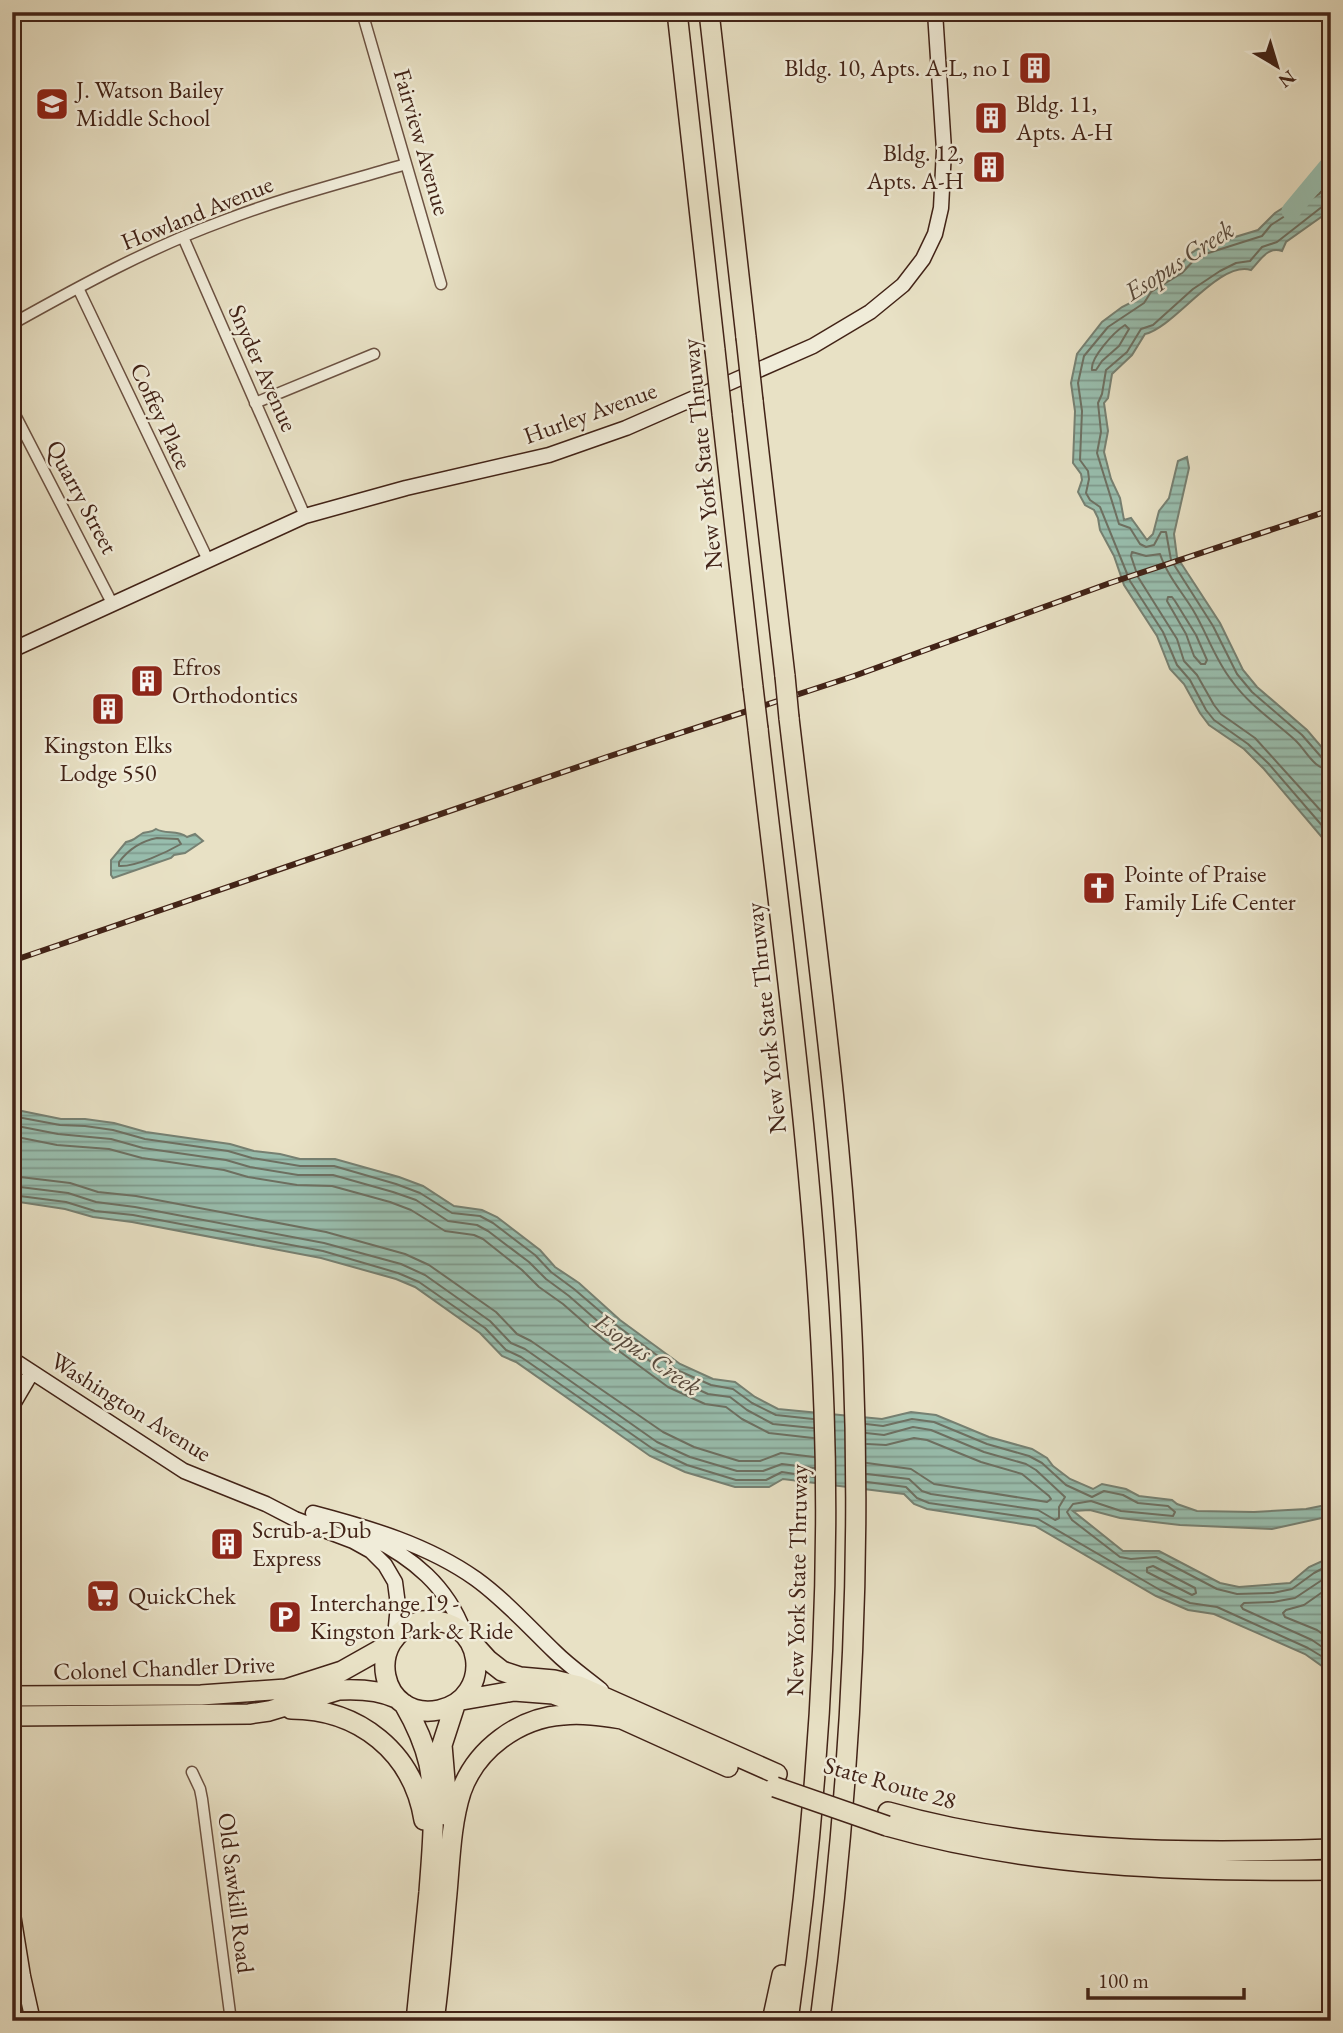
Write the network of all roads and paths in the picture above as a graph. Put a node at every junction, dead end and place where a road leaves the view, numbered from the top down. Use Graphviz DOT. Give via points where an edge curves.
graph roads {
  1 [pos="362,12"];
  2 [pos="677,12"];
  3 [pos="709,12"];
  4 [pos="935,12"];
  5 [pos="406,164"];
  6 [pos="183,237"];
  7 [pos="441,284"];
  8 [pos="78,289"];
  9 [pos="12,324"];
  10 [pos="374,354"];
  11 [pos="255,403"];
  12 [pos="12,410"];
  13 [pos="304,516"];
  14 [pos="208,561"];
  15 [pos="113,605"];
  16 [pos="12,650"];
  17 [pos="12,1359"];
  18 [pos="32,1372"];
  19 [pos="12,1406"];
  20 [pos="266,1504"];
  21 [pos="313,1513"];
  22 [pos="466,1635"];
  23 [pos="392,1641"];
  24 [pos="12,1696"];
  25 [pos="400,1701"];
  26 [pos="458,1703"];
  27 [pos="618,1710"];
  28 [pos="269,1711"];
  29 [pos="12,1716"];
  30 [pos="192,1772"];
  31 [pos="888,1819"];
  32 [pos="1331,1849"];
  33 [pos="450,1859"];
  34 [pos="807,1864"];
  35 [pos="1304,1870"];
  36 [pos="1331,1870"];
  37 [pos="1331,1876"];
  38 [pos="428,1897"];
  39 [pos="12,1908"];
  40 [pos="33,2021"];
  41 [pos="231,2021"];
  42 [pos="416,2021"];
  43 [pos="434,2021"];
  44 [pos="772,2021"];
  45 [pos="788,2021"];
  46 [pos="820,2021"];
  1 -- 5 [label="street, Fairview Avenue"];
  2 -- 34 [label="highway, New York State Thruway, bridge" via="810,1186 822,1357 825,1528"];
  3 -- 46 [label="highway, bridge" via="842,1184 853,1356 856,1528 852,1674 843,1812"];
  4 -- 13 [label="street, Hurley Avenue" via="944,150 941,208 923,259 886,300 813,346 601,437"];
  5 -- 6 [label="street, Howland Avenue" via="223,220"];
  5 -- 7 [label="street, Fairview Avenue"];
  6 -- 8 [label="street, Howland Avenue"];
  6 -- 11 [label="street, Snyder Avenue"];
  8 -- 9 [label="street, Howland Avenue"];
  8 -- 14 [label="street, Coffey Place"];
  10 -- 11 [label="street"];
  11 -- 13 [label="street, Snyder Avenue"];
  12 -- 15 [label="street, Quarry Street"];
  13 -- 14 [label="street, Hurley Avenue"];
  14 -- 15 [label="street, Hurley Avenue"];
  15 -- 16 [label="street, Hurley Avenue"];
  17 -- 18 [label="street, Washington Avenue"];
  18 -- 19 [label="street"];
  18 -- 20 [label="street, Washington Avenue" via="171,1464"];
  20 -- 21 [label="street, Washington Avenue"];
  20 -- 23 [label="street, Washington Avenue" via="362,1545 378,1558 395,1583 398,1605"];
  21 -- 22 [label="street, Washington Avenue" via="378,1541 418,1566 445,1595"];
  21 -- 27 [label="street" via="414,1546 467,1573 499,1597"];
  22 -- 23 [label="highway" via="452,1625 430,1620 414,1623"];
  22 -- 26 [label="highway" via="475,1656 475,1671 471,1686"];
  22 -- 27 [label="highway, State Route 28" via="502,1671 567,1683"];
  23 -- 24 [label="highway, Colonel Chandler Drive" via="342,1671 286,1689 201,1695"];
  23 -- 25 [label="highway" via="385,1675"];
  25 -- 26 [label="highway" via="429,1712"];
  25 -- 28 [label="highway, Colonel Chandler Drive" via="364,1690 339,1690"];
  25 -- 38 [label="highway" via="420,1735 431,1779"];
  26 -- 27 [label="highway, State Route 28" via="514,1691 541,1692"];
  26 -- 33 [label="highway" via="442,1745"];
  27 -- 31 [label="highway, State Route 28, bridge" via="776,1781"];
  27 -- 33 [label="highway" via="560,1715 531,1722 506,1735 467,1777"];
  28 -- 29 [label="highway, Colonel Chandler Drive" via="215,1716"];
  28 -- 38 [label="highway" via="304,1709 346,1719 378,1737 396,1755 410,1775 422,1810"];
  30 -- 41 [label="street, Old Sawkill Road" via="202,1799"];
  31 -- 32 [label="highway, State Route 28" via="1077,1846 1195,1852"];
  31 -- 35 [label="highway, State Route 28" via="975,1848 1078,1862"];
  33 -- 43 [label="highway"];
  34 -- 44 [label="highway"];
  34 -- 45 [label="highway, New York State Thruway"];
  35 -- 36 [label="highway, State Route 28"];
  35 -- 37 [label="highway"];
  38 -- 42 [label="highway"];
  39 -- 40 [label="street"];
}
